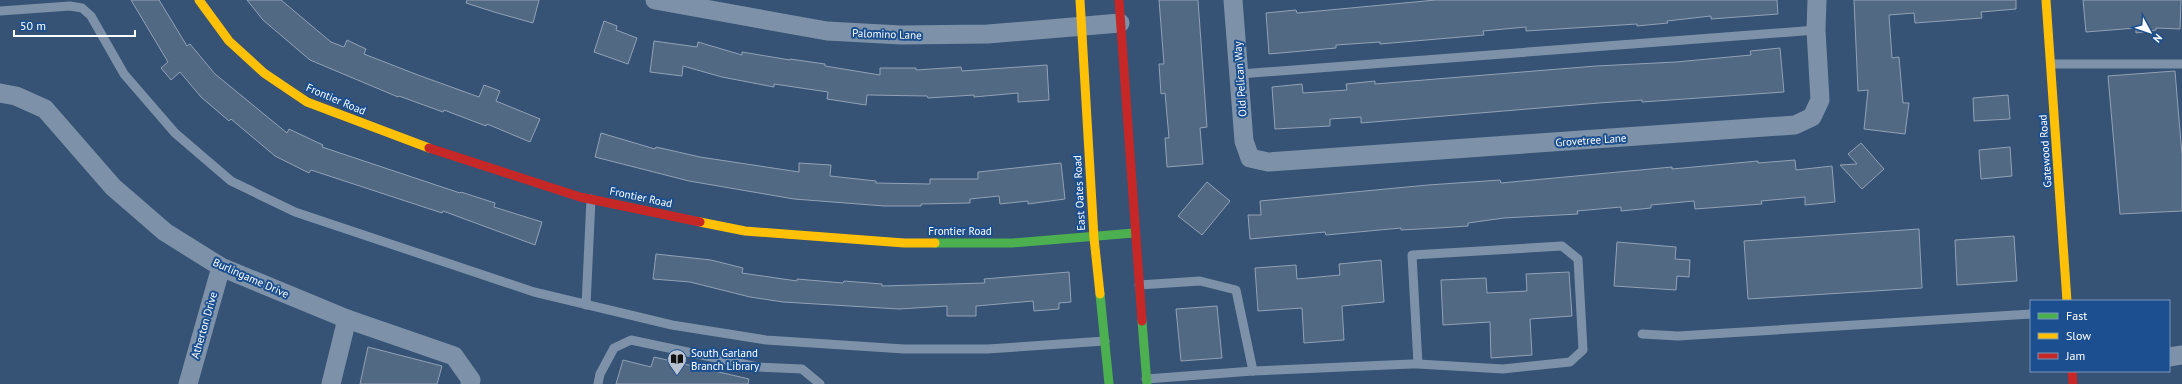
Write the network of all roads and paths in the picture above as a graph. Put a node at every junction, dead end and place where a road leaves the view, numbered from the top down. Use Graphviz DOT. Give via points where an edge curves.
graph roads {
  1 [pos="199,0"];
  2 [pos="656,0"];
  3 [pos="1080,0"];
  4 [pos="1119,0"];
  5 [pos="1233,0"];
  6 [pos="1816,0"];
  7 [pos="2046,0"];
  8 [pos="0,11"];
  9 [pos="1120,23"];
  10 [pos="1082,26"];
  11 [pos="1816,30"];
  12 [pos="2051,64"];
  13 [pos="2182,64"];
  14 [pos="1240,74"];
  15 [pos="0,93"];
  16 [pos="1250,158"];
  17 [pos="591,199"];
  18 [pos="1134,233"];
  19 [pos="1094,238"];
  20 [pos="221,267"];
  21 [pos="1139,284"];
  22 [pos="2067,300"];
  23 [pos="586,305"];
  24 [pos="2030,314"];
  25 [pos="347,319"];
  26 [pos="1642,334"];
  27 [pos="1105,341"];
  28 [pos="2182,355"];
  29 [pos="2170,357"];
  30 [pos="1418,364"];
  31 [pos="1253,372"];
  32 [pos="2072,372"];
  33 [pos="1146,381"];
  34 [pos="470,382"];
  35 [pos="188,384"];
  36 [pos="331,384"];
  37 [pos="598,384"];
  38 [pos="820,384"];
  39 [pos="1110,384"];
  40 [pos="2073,384"];
  1 -- 17 [label="street, Frontier Road" via="229,41 264,73 307,102 405,140"];
  2 -- 10 [label="street, Palomino Lane" via="827,31 886,35 988,34"];
  3 -- 10 [label="street, East Oates Road"];
  4 -- 9 [label="street"];
  5 -- 14 [label="street, Old Pelican Way"];
  6 -- 11 [label="street, Grovetree Lane"];
  7 -- 12 [label="street, Gatewood Road"];
  8 -- 23 [label="lane" via="70,6 82,8 91,16 124,74 175,133 231,181 295,212 534,292"];
  9 -- 10 [label="street, Palomino Lane"];
  9 -- 18 [label="street"];
  10 -- 19 [label="street, East Oates Road"];
  11 -- 14 [label="lane"];
  11 -- 16 [label="street, Grovetree Lane" via="1820,100 1812,117 1795,125 1268,162"];
  12 -- 13 [label="lane"];
  12 -- 22 [label="street, Gatewood Road"];
  14 -- 16 [label="street, Old Pelican Way" via="1244,141"];
  15 -- 20 [label="street, Burlingame Drive" via="16,96 45,109 113,187 165,232"];
  17 -- 19 [label="street, Frontier Road" via="745,231 904,243 1012,243"];
  17 -- 23 [label="lane"];
  18 -- 19 [label="street, Frontier Road"];
  18 -- 21 [label="street"];
  19 -- 27 [label="street, East Oates Road"];
  20 -- 25 [label="street, Burlingame Drive"];
  20 -- 35 [label="street, Atherton Drive"];
  21 -- 31 [label="lane" via="1200,281 1236,290"];
  21 -- 33 [label="street"];
  23 -- 27 [label="lane" via="672,325 766,340 919,349 987,349"];
  24 -- 26 [label="lane" via="1678,336"];
  25 -- 34 [label="street, Burlingame Drive" via="454,356"];
  25 -- 36 [label="street"];
  27 -- 39 [label="street, East Oates Road"];
  28 -- 29 [label="street"];
  30 -- 30 [label="lane" via="1412,255 1562,246 1578,259 1583,350 1570,362 1503,369"];
  30 -- 31 [label="lane"];
  31 -- 33 [label="lane"];
  32 -- 40 [label="street"];
  37 -- 38 [label="lane" via="600,374 614,348 631,340 758,367 802,369"];
}
